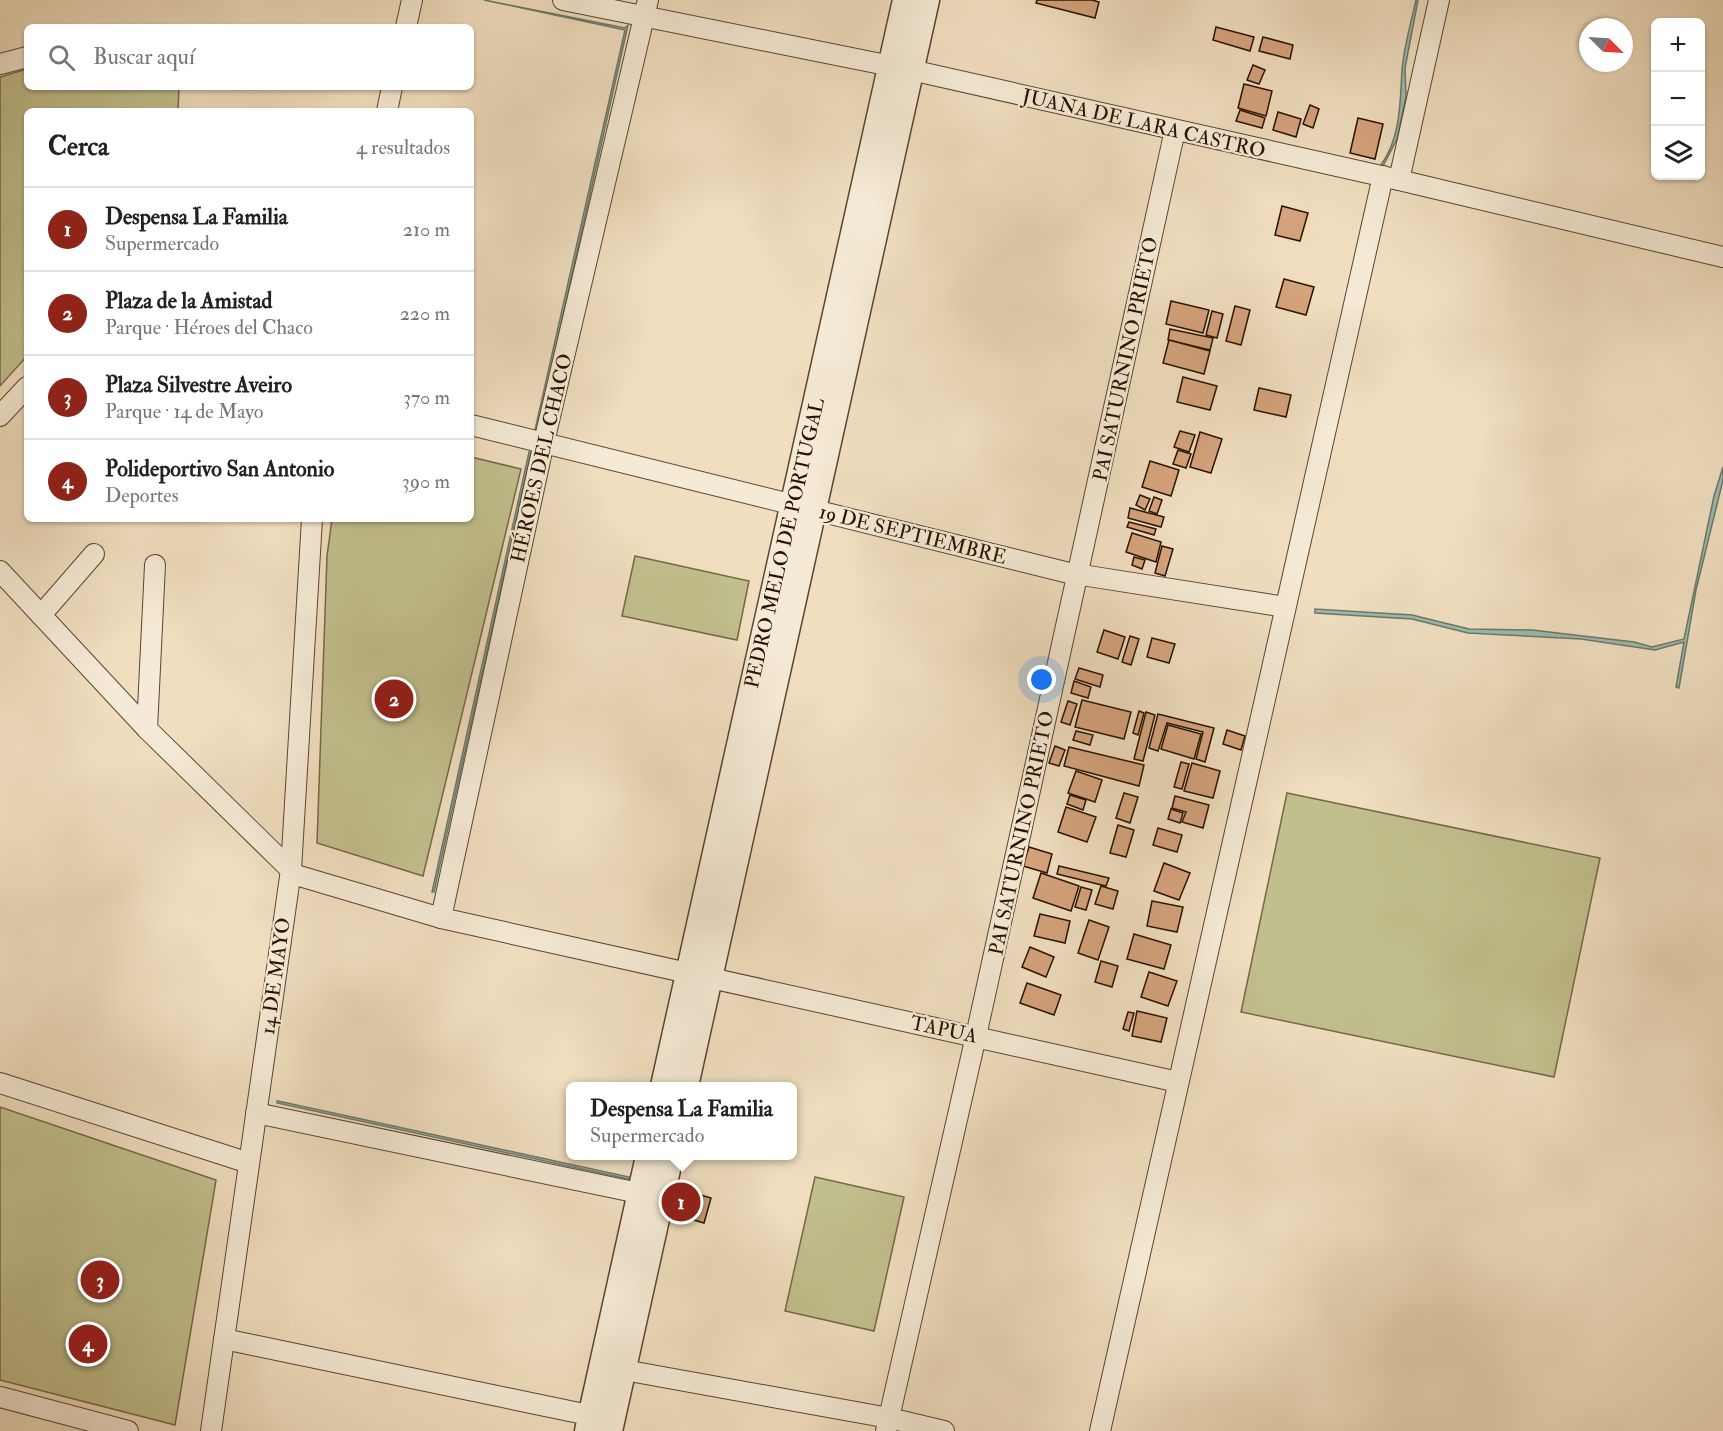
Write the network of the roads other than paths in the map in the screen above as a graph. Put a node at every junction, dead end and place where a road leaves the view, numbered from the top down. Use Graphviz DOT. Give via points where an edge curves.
graph roads {
  1 [pos="412,0"];
  2 [pos="563,0"];
  3 [pos="905,0"];
  4 [pos="927,0"];
  5 [pos="1439,0"];
  6 [pos="646,9"];
  7 [pos="407,24"];
  8 [pos="24,58"];
  9 [pos="0,64"];
  10 [pos="901,68"];
  11 [pos="391,90"];
  12 [pos="388,108"];
  13 [pos="1175,129"];
  14 [pos="1391,178"];
  15 [pos="1723,257"];
  16 [pos="24,390"];
  17 [pos="0,416"];
  18 [pos="474,426"];
  19 [pos="544,442"];
  20 [pos="804,507"];
  21 [pos="312,522"];
  22 [pos="94,554"];
  23 [pos="155,565"];
  24 [pos="0,571"];
  25 [pos="1077,574"];
  26 [pos="1285,607"];
  27 [pos="41,615"];
  28 [pos="147,729"];
  29 [pos="291,870"];
  30 [pos="441,918"];
  31 [pos="699,976"];
  32 [pos="976,1036"];
  33 [pos="664,1082"];
  34 [pos="686,1082"];
  35 [pos="1178,1082"];
  36 [pos="0,1083"];
  37 [pos="256,1113"];
  38 [pos="648,1160"];
  39 [pos="668,1160"];
  40 [pos="249,1163"];
  41 [pos="651,1195"];
  42 [pos="224,1339"];
  43 [pos="624,1370"];
  44 [pos="0,1397"];
  45 [pos="600,1424"];
  46 [pos="888,1424"];
  47 [pos="128,1431"];
  48 [pos="211,1431"];
  49 [pos="944,1431"];
  50 [pos="1100,1431"];
  1 -- 7 [label="street"];
  2 -- 6 [label="street, JUANA DE LARA CASTRO"];
  3 -- 10 [label="street, PEDRO MELO DE PORTUGAL"];
  4 -- 10 [label="street, PEDRO MELO DE PORTUGAL"];
  5 -- 14 [label="street"];
  6 -- 10 [label="street, JUANA DE LARA CASTRO"];
  6 -- 19 [label="street, HÉROES DEL CHACO"];
  8 -- 9 [label="street"];
  10 -- 13 [label="street, JUANA DE LARA CASTRO"];
  10 -- 20 [label="street, PEDRO MELO DE PORTUGAL"];
  11 -- 12 [label="street"];
  13 -- 14 [label="street, JUANA DE LARA CASTRO"];
  13 -- 25 [label="street, PAI SATURNINO PRIETO"];
  14 -- 15 [label="street, JUANA DE LARA CASTRO"];
  14 -- 26 [label="street"];
  16 -- 17 [label="street"];
  18 -- 19 [label="street, 19 DE SEPTIEMBRE"];
  19 -- 20 [label="street, 19 DE SEPTIEMBRE"];
  19 -- 30 [label="street, HÉROES DEL CHACO"];
  20 -- 25 [label="street, 19 DE SEPTIEMBRE"];
  20 -- 31 [label="street, PEDRO MELO DE PORTUGAL"];
  21 -- 29 [label="street, 14 DE MAYO"];
  22 -- 27 [label="street"];
  23 -- 28 [label="street"];
  24 -- 27 [label="street"];
  25 -- 26 [label="street, 19 DE SEPTIEMBRE"];
  25 -- 32 [label="street, PAI SATURNINO PRIETO"];
  26 -- 35 [label="street"];
  27 -- 28 [label="street"];
  28 -- 29 [label="street"];
  29 -- 30 [label="street, TAPUA" via="296,875"];
  29 -- 37 [label="street, 14 DE MAYO"];
  30 -- 31 [label="street, TAPUA"];
  31 -- 32 [label="street, TAPUA"];
  31 -- 33 [label="street, PEDRO MELO DE PORTUGAL"];
  31 -- 34 [label="street, PEDRO MELO DE PORTUGAL"];
  32 -- 35 [label="street, TAPUA"];
  32 -- 46 [label="street, PAI SATURNINO PRIETO"];
  35 -- 50 [label="street"];
  36 -- 40 [label="street"];
  37 -- 40 [label="street, 14 DE MAYO"];
  37 -- 41 [label="street"];
  38 -- 41 [label="street"];
  39 -- 41 [label="street"];
  40 -- 42 [label="street, 14 DE MAYO"];
  41 -- 43 [label="street"];
  41 -- 45 [label="street"];
  42 -- 45 [label="street"];
  42 -- 48 [label="street, 14 DE MAYO"];
  43 -- 45 [label="street"];
  43 -- 46 [label="street"];
  44 -- 47 [label="street"];
  46 -- 49 [label="street"];
}
